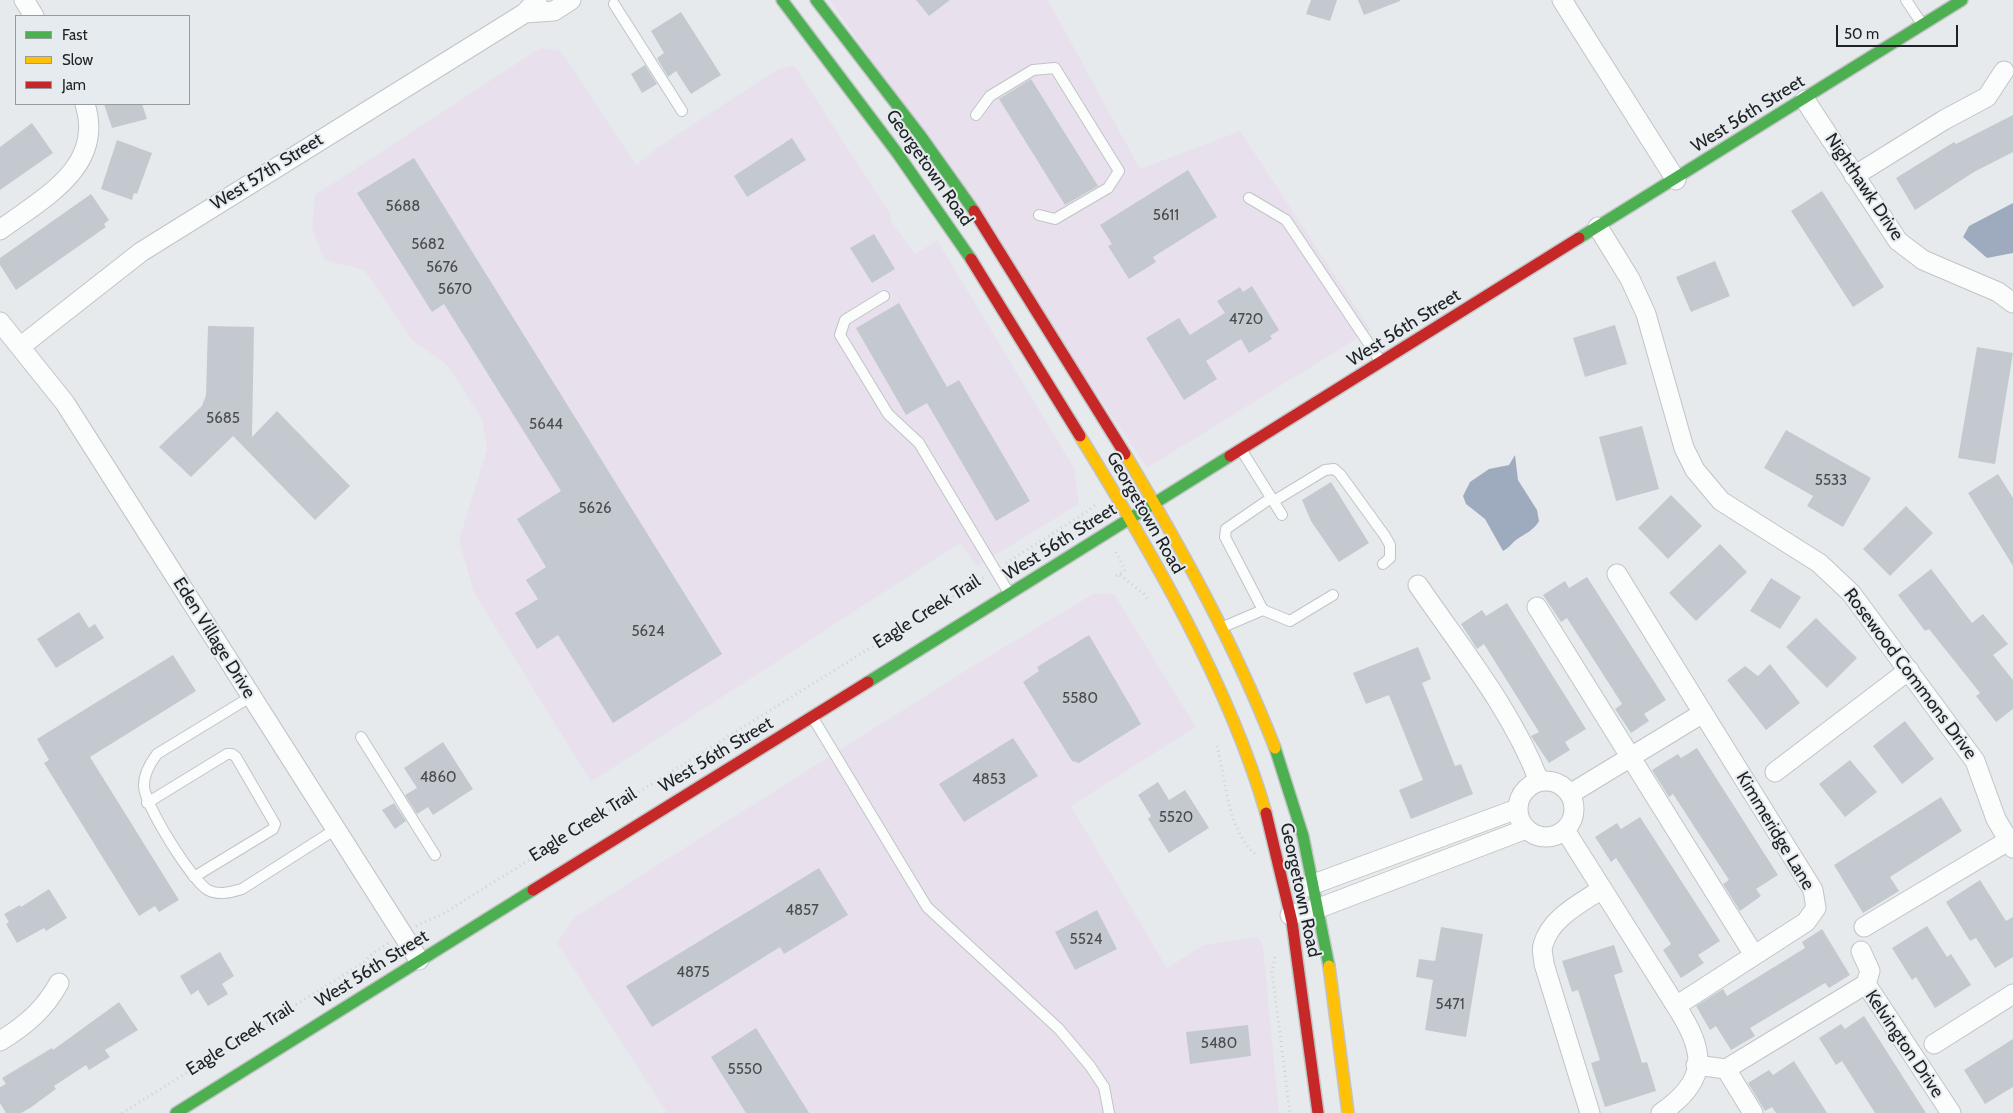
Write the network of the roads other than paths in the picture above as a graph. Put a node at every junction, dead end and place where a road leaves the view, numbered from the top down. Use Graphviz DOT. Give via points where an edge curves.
graph roads {
  1 [pos="24,0"];
  2 [pos="571,0"];
  3 [pos="782,0"];
  4 [pos="816,0"];
  5 [pos="1562,0"];
  6 [pos="1906,0"];
  7 [pos="1962,0"];
  8 [pos="614,4"];
  9 [pos="531,6"];
  10 [pos="33,15"];
  11 [pos="1923,25"];
  12 [pos="2004,72"];
  13 [pos="1805,100"];
  14 [pos="85,105"];
  15 [pos="682,111"];
  16 [pos="976,115"];
  17 [pos="1854,176"];
  18 [pos="1676,180"];
  19 [pos="1249,198"];
  20 [pos="1040,215"];
  21 [pos="1598,227"];
  22 [pos="0,230"];
  23 [pos="884,296"];
  24 [pos="2013,303"];
  25 [pos="0,322"];
  26 [pos="20,347"];
  27 [pos="1381,362"];
  28 [pos="1241,450"];
  29 [pos="1273,500"];
  30 [pos="1155,503"];
  31 [pos="1282,515"];
  32 [pos="1129,520"];
  33 [pos="1383,564"];
  34 [pos="1617,574"];
  35 [pos="1418,586"];
  36 [pos="1010,594"];
  37 [pos="1333,595"];
  38 [pos="1538,607"];
  39 [pos="1262,610"];
  40 [pos="1223,627"];
  41 [pos="1909,670"];
  42 [pos="252,696"];
  43 [pos="1703,713"];
  44 [pos="812,717"];
  45 [pos="361,737"];
  46 [pos="1631,757"];
  47 [pos="1775,772"];
  48 [pos="1539,781"];
  49 [pos="1570,794"];
  50 [pos="147,803"];
  51 [pos="1517,809"];
  52 [pos="336,829"];
  53 [pos="1526,829"];
  54 [pos="1565,830"];
  55 [pos="2012,842"];
  56 [pos="435,855"];
  57 [pos="194,876"];
  58 [pos="1314,885"];
  59 [pos="1602,889"];
  60 [pos="1286,893"];
  61 [pos="1320,908"];
  62 [pos="1290,915"];
  63 [pos="1864,927"];
  64 [pos="1861,951"];
  65 [pos="1754,955"];
  66 [pos="419,960"];
  67 [pos="59,983"];
  68 [pos="1866,984"];
  69 [pos="2013,994"];
  70 [pos="1676,1006"];
  71 [pos="0,1041"];
  72 [pos="1934,1044"];
  73 [pos="1696,1065"];
  74 [pos="1726,1069"];
  75 [pos="176,1113"];
  76 [pos="1109,1113"];
  77 [pos="1318,1113"];
  78 [pos="1348,1113"];
  79 [pos="1590,1113"];
  80 [pos="1661,1113"];
  81 [pos="1753,1113"];
  82 [pos="1951,1113"];
  1 -- 10 [label="street"];
  2 -- 9 [label="street, West 57th Street" via="554,11"];
  3 -- 32 [label="main road, Georgetown Road" via="884,134 965,250"];
  4 -- 30 [label="main road, Georgetown Road" via="951,177"];
  5 -- 18 [label="street"];
  6 -- 11 [label="lane"];
  7 -- 11 [label="main road, West 56th Street"];
  8 -- 15 [label="lane"];
  9 -- 26 [label="street, West 57th Street" via="141,252"];
  11 -- 13 [label="main road, West 56th Street"];
  12 -- 17 [label="street" via="1987,97"];
  13 -- 17 [label="street, Nighthawk Drive"];
  13 -- 18 [label="main road, West 56th Street"];
  14 -- 22 [label="street" via="87,146 75,170"];
  16 -- 20 [label="lane" via="990,96 1033,70 1055,68 1119,171 1108,188 1055,220"];
  17 -- 24 [label="street, Nighthawk Drive" via="1888,228 1908,249 1927,262 1998,292"];
  18 -- 21 [label="main road, West 56th Street"];
  19 -- 27 [label="lane" via="1286,220"];
  21 -- 27 [label="main road, West 56th Street"];
  21 -- 41 [label="street, Rosewood Commons Drive" via="1637,292 1684,448 1699,476 1731,508 1832,574 1861,606"];
  23 -- 36 [label="lane" via="845,320 840,335 888,414 919,443"];
  25 -- 26 [label="street, Eden Village Drive"];
  26 -- 42 [label="street, Eden Village Drive" via="65,403"];
  27 -- 28 [label="main road, West 56th Street"];
  28 -- 29 [label="lane"];
  28 -- 30 [label="main road, West 56th Street"];
  29 -- 31 [label="lane"];
  29 -- 33 [label="lane" via="1324,470 1334,469 1390,545 1390,558"];
  29 -- 39 [label="lane" via="1226,529 1225,537"];
  30 -- 32 [label="main road, West 56th Street"];
  30 -- 40 [label="main road, Georgetown Road"];
  32 -- 36 [label="main road, West 56th Street"];
  32 -- 60 [label="main road, Georgetown Road" via="1183,615 1222,697 1265,810"];
  34 -- 43 [label="street, Kimmeridge Lane"];
  35 -- 48 [label="street" via="1526,747"];
  36 -- 44 [label="main road, West 56th Street"];
  37 -- 39 [label="lane" via="1290,621"];
  38 -- 46 [label="street"];
  39 -- 40 [label="lane"];
  40 -- 58 [label="main road, Georgetown Road" via="1276,750 1300,826"];
  41 -- 47 [label="street"];
  41 -- 55 [label="street, Rosewood Commons Drive" via="1975,761 1996,819"];
  42 -- 50 [label="lane" via="158,754 150,764 143,785"];
  42 -- 52 [label="street, Eden Village Drive"];
  43 -- 46 [label="street"];
  43 -- 65 [label="street, Kimmeridge Lane" via="1813,890 1816,908 1806,922"];
  44 -- 66 [label="main road, West 56th Street"];
  44 -- 76 [label="lane" via="927,907 1059,1029 1104,1087"];
  45 -- 56 [label="lane"];
  46 -- 49 [label="street"];
  46 -- 65 [label="street"];
  48 -- 49 [label="street" via="1557,782"];
  48 -- 51 [label="street" via="1523,791"];
  49 -- 54 [label="street" via="1574,812"];
  50 -- 57 [label="lane"];
  50 -- 57 [label="lane" via="227,754 236,757 275,824 273,829"];
  51 -- 53 [label="street"];
  51 -- 58 [label="street"];
  52 -- 57 [label="lane" via="242,889 225,893 209,890"];
  52 -- 66 [label="street, Eden Village Drive"];
  53 -- 54 [label="street" via="1541,837"];
  53 -- 61 [label="street"];
  54 -- 59 [label="street"];
  55 -- 63 [label="street"];
  58 -- 60 [label="street"];
  58 -- 61 [label="main road, Georgetown Road"];
  59 -- 70 [label="street"];
  59 -- 79 [label="street" via="1570,910 1551,928 1542,946 1544,964"];
  60 -- 62 [label="main road, Georgetown Road"];
  61 -- 62 [label="street"];
  61 -- 78 [label="main road, Georgetown Road"];
  62 -- 77 [label="main road, Georgetown Road"];
  64 -- 68 [label="street" via="1870,971"];
  65 -- 70 [label="street, Kimmeridge Lane"];
  66 -- 75 [label="main road, West 56th Street"];
  67 -- 71 [label="street" via="33,1019"];
  68 -- 74 [label="street, Kelvington Drive"];
  68 -- 82 [label="street, Kelvington Drive"];
  69 -- 72 [label="street"];
  70 -- 73 [label="street" via="1698,1045"];
  73 -- 74 [label="street"];
  73 -- 80 [label="street" via="1696,1077 1679,1100"];
  74 -- 81 [label="street"];
}
